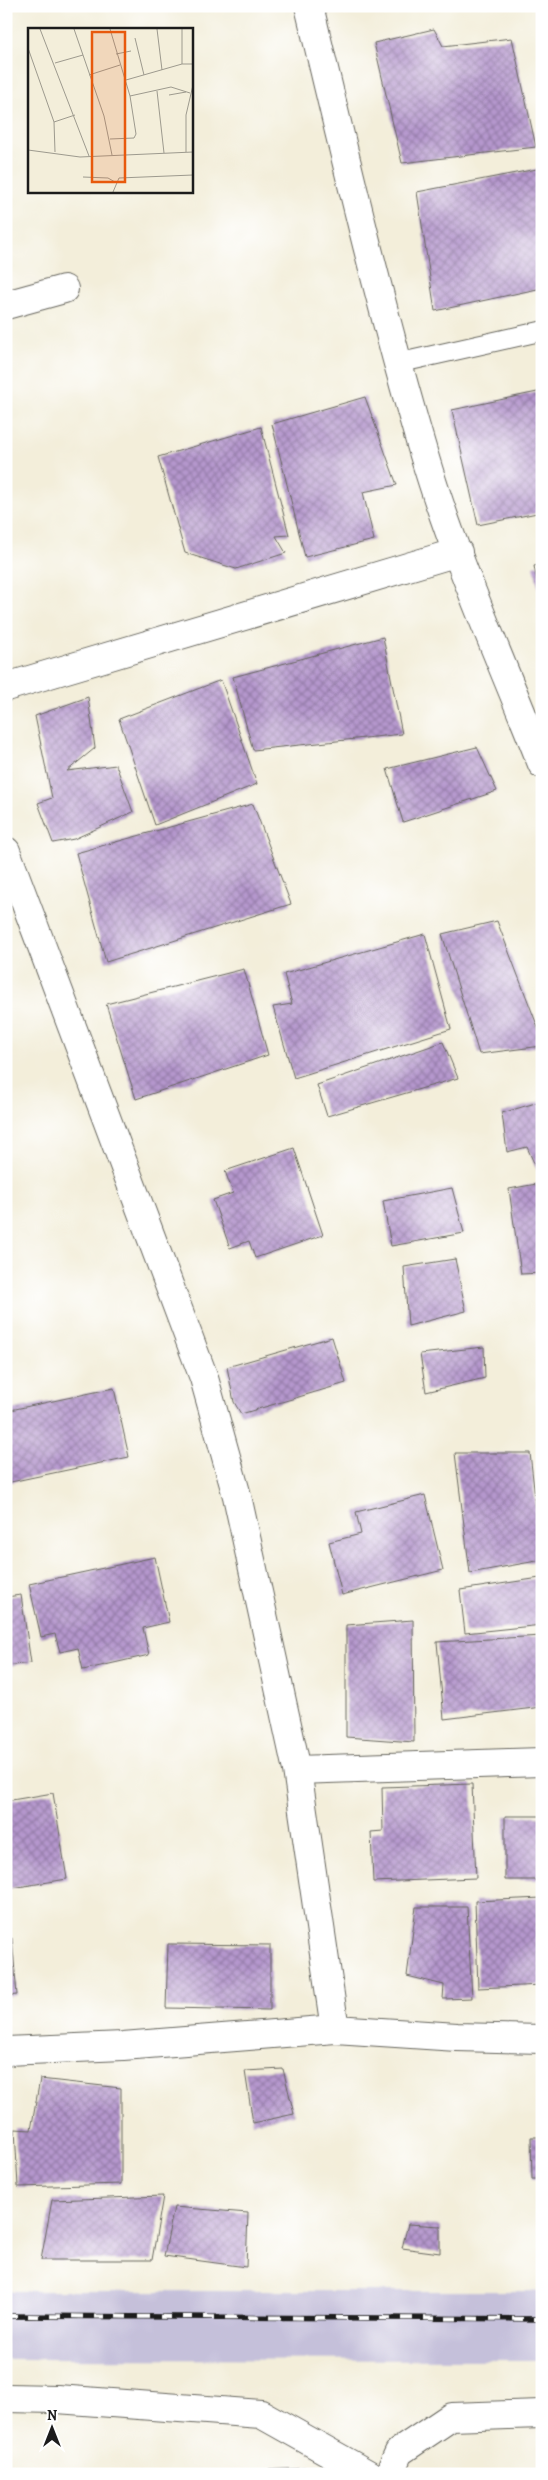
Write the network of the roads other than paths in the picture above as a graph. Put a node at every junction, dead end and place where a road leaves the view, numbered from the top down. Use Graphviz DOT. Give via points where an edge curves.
graph roads {
  1 [pos="309,6"];
  2 [pos="64,289"];
  3 [pos="6,306"];
  4 [pos="542,331"];
  5 [pos="399,364"];
  6 [pos="458,552"];
  7 [pos="6,687"];
  8 [pos="542,764"];
  9 [pos="6,851"];
  10 [pos="542,1762"];
  11 [pos="297,1770"];
  12 [pos="335,2029"];
  13 [pos="542,2039"];
  14 [pos="6,2051"];
  15 [pos="6,2398"];
  16 [pos="542,2414"];
  17 [pos="368,2474"];
  18 [pos="389,2474"];
  1 -- 5 [label="street" via="362,230"];
  2 -- 3 [label="street"];
  4 -- 5 [label="lane"];
  5 -- 6 [label="street" via="425,456"];
  6 -- 7 [label="street"];
  6 -- 8 [label="street"];
  9 -- 11 [label="street" via="204,1378 237,1496"];
  10 -- 11 [label="street"];
  11 -- 12 [label="street"];
  12 -- 13 [label="street"];
  12 -- 14 [label="street" via="124,2046"];
  15 -- 17 [label="street" via="261,2414"];
  16 -- 18 [label="street" via="451,2417 399,2452"];
}
